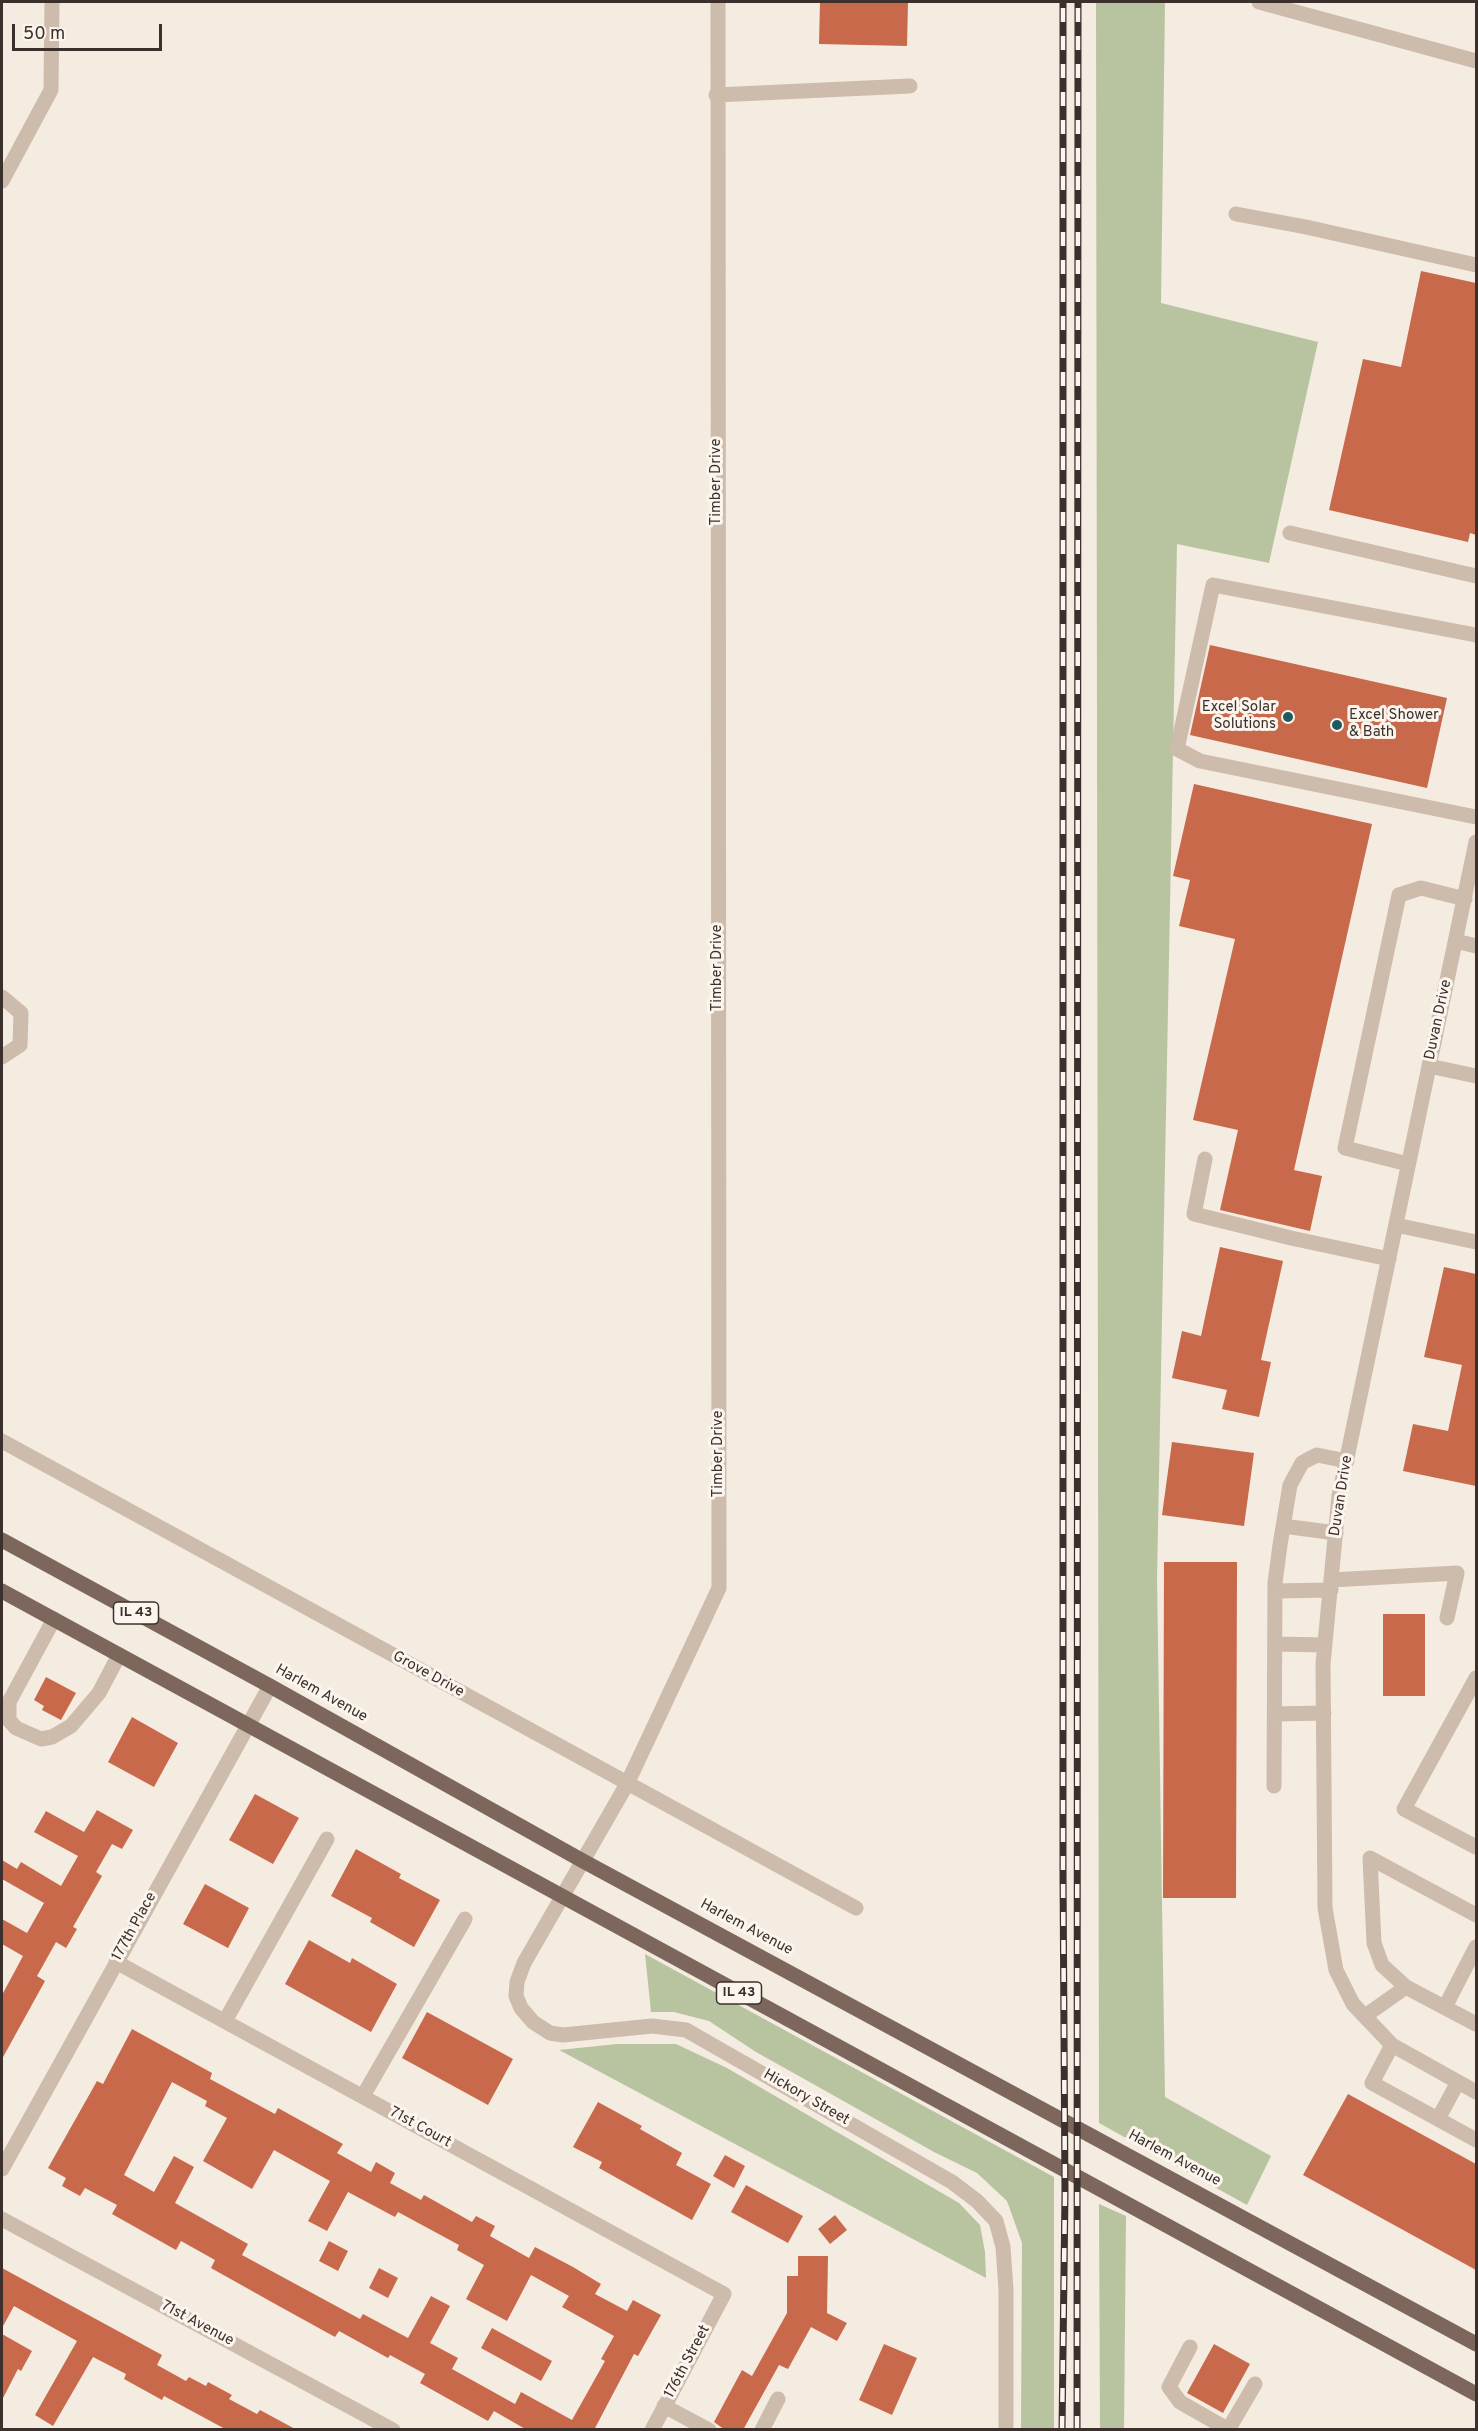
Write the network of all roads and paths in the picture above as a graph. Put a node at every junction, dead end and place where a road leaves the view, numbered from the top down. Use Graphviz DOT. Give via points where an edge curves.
graph roads {
  1 [pos="52,2"];
  2 [pos="718,2"];
  3 [pos="1259,2"];
  4 [pos="1476,61"];
  5 [pos="910,86"];
  6 [pos="716,95"];
  7 [pos="2,181"];
  8 [pos="1236,214"];
  9 [pos="1476,265"];
  10 [pos="1290,533"];
  11 [pos="1476,576"];
  12 [pos="1476,635"];
  13 [pos="1476,818"];
  14 [pos="1476,850"];
  15 [pos="1465,899"];
  16 [pos="1456,941"];
  17 [pos="1476,946"];
  18 [pos="2,997"];
  19 [pos="2,1057"];
  20 [pos="1429,1066"];
  21 [pos="1476,1077"];
  22 [pos="1205,1160"];
  23 [pos="1408,1164"];
  24 [pos="1396,1225"];
  25 [pos="1476,1242"];
  26 [pos="1389,1259"];
  27 [pos="2,1441"];
  28 [pos="1347,1461"];
  29 [pos="1283,1526"];
  30 [pos="1336,1533"];
  31 [pos="2,1540"];
  32 [pos="1331,1585"];
  33 [pos="2,1591"];
  34 [pos="1275,1591"];
  35 [pos="1447,1618"];
  36 [pos="54,1619"];
  37 [pos="1275,1644"];
  38 [pos="1325,1645"];
  39 [pos="119,1654"];
  40 [pos="1476,1678"];
  41 [pos="270,1686"];
  42 [pos="1324,1713"];
  43 [pos="1275,1714"];
  44 [pos="248,1725"];
  45 [pos="627,1784"];
  46 [pos="1274,1786"];
  47 [pos="327,1839"];
  48 [pos="1476,1847"];
  49 [pos="584,1861"];
  50 [pos="563,1898"];
  51 [pos="856,1908"];
  52 [pos="1476,1915"];
  53 [pos="465,1919"];
  54 [pos="1476,1947"];
  55 [pos="116,1962"];
  56 [pos="1406,1987"];
  57 [pos="1445,2007"];
  58 [pos="1365,2016"];
  59 [pos="225,2021"];
  60 [pos="1476,2024"];
  61 [pos="1392,2045"];
  62 [pos="1458,2082"];
  63 [pos="1476,2092"];
  64 [pos="363,2097"];
  65 [pos="1438,2119"];
  66 [pos="1476,2140"];
  67 [pos="2,2169"];
  68 [pos="2,2219"];
  69 [pos="724,2294"];
  70 [pos="1476,2344"];
  71 [pos="1190,2347"];
  72 [pos="1255,2384"];
  73 [pos="1476,2394"];
  74 [pos="778,2398"];
  75 [pos="664,2406"];
  76 [pos="1228,2429"];
  77 [pos="393,2430"];
  78 [pos="652,2430"];
  79 [pos="709,2430"];
  80 [pos="762,2430"];
  81 [pos="1006,2430"];
  1 -- 7 [label="street" via="51,90"];
  2 -- 6 [label="street, Timber Drive"];
  3 -- 4 [label="street"];
  5 -- 6 [label="street"];
  6 -- 45 [label="street, Timber Drive" via="719,1588"];
  8 -- 9 [label="street"];
  10 -- 11 [label="street"];
  12 -- 13 [label="street" via="1212,585 1177,749 1200,761"];
  14 -- 15 [label="street, Duvan Drive"];
  15 -- 16 [label="street, Duvan Drive"];
  15 -- 23 [label="street" via="1421,888 1399,895 1345,1148"];
  16 -- 17 [label="street"];
  16 -- 20 [label="street, Duvan Drive"];
  18 -- 19 [label="street" via="21,1013 20,1046"];
  20 -- 21 [label="street"];
  20 -- 23 [label="street, Duvan Drive"];
  22 -- 26 [label="street" via="1194,1214"];
  23 -- 24 [label="street, Duvan Drive"];
  24 -- 25 [label="street"];
  24 -- 26 [label="street, Duvan Drive"];
  26 -- 28 [label="street, Duvan Drive"];
  27 -- 45 [label="street, Grove Drive"];
  28 -- 29 [label="street" via="1317,1455 1302,1463 1290,1485"];
  28 -- 30 [label="street, Duvan Drive"];
  29 -- 30 [label="street"];
  29 -- 34 [label="street"];
  30 -- 32 [label="street, Duvan Drive"];
  31 -- 41 [label="main road, Harlem Avenue / IL 43"];
  32 -- 34 [label="street"];
  32 -- 35 [label="street" via="1457,1573"];
  32 -- 38 [label="street, Duvan Drive"];
  33 -- 36 [label="main road, IL 43"];
  34 -- 37 [label="street"];
  36 -- 39 [label="main road, IL 43"];
  36 -- 39 [label="street" via="9,1702 9,1720 16,1728 41,1739 71,1726 99,1693"];
  37 -- 38 [label="street"];
  37 -- 43 [label="street"];
  38 -- 42 [label="street, Duvan Drive"];
  39 -- 44 [label="main road, IL 43"];
  40 -- 48 [label="street" via="1404,1809"];
  41 -- 44 [label="street, 177th Place"];
  41 -- 49 [label="main road, Harlem Avenue / IL 43"];
  42 -- 43 [label="street"];
  42 -- 58 [label="street, Duvan Drive" via="1325,1908 1336,1970 1353,2004"];
  43 -- 46 [label="street"];
  44 -- 50 [label="main road, IL 43"];
  44 -- 55 [label="street, 177th Place"];
  45 -- 49 [label="street, Timber Drive"];
  45 -- 51 [label="street, Grove Drive"];
  47 -- 59 [label="street"];
  49 -- 50 [label="street, Timber Drive"];
  49 -- 70 [label="main road, Harlem Avenue / IL 43"];
  50 -- 73 [label="main road, IL 43"];
  50 -- 81 [label="street, Hickory Street" via="517,1982 516,1995 533,2022 550,2033 562,2035 652,2026 686,2030 952,2182 996,2221 1003,2247 1006,2290"];
  52 -- 56 [label="street" via="1370,1858 1374,1943 1382,1965"];
  53 -- 64 [label="street"];
  54 -- 57 [label="street"];
  55 -- 59 [label="street, 71st Court"];
  55 -- 67 [label="street, 177th Place"];
  56 -- 57 [label="street"];
  56 -- 58 [label="street"];
  57 -- 60 [label="street"];
  58 -- 61 [label="street, Duvan Drive"];
  59 -- 64 [label="street, 71st Court"];
  61 -- 62 [label="street, Duvan Drive"];
  61 -- 65 [label="street" via="1372,2083"];
  62 -- 63 [label="street, Duvan Drive"];
  62 -- 65 [label="street"];
  64 -- 69 [label="street, 71st Court"];
  65 -- 66 [label="street"];
  68 -- 77 [label="street, 71st Avenue"];
  69 -- 75 [label="street, 176th Street"];
  71 -- 76 [label="street" via="1169,2387 1180,2402"];
  72 -- 76 [label="street"];
  74 -- 80 [label="street"];
  75 -- 78 [label="street, 176th Street"];
  75 -- 79 [label="street"];
}
